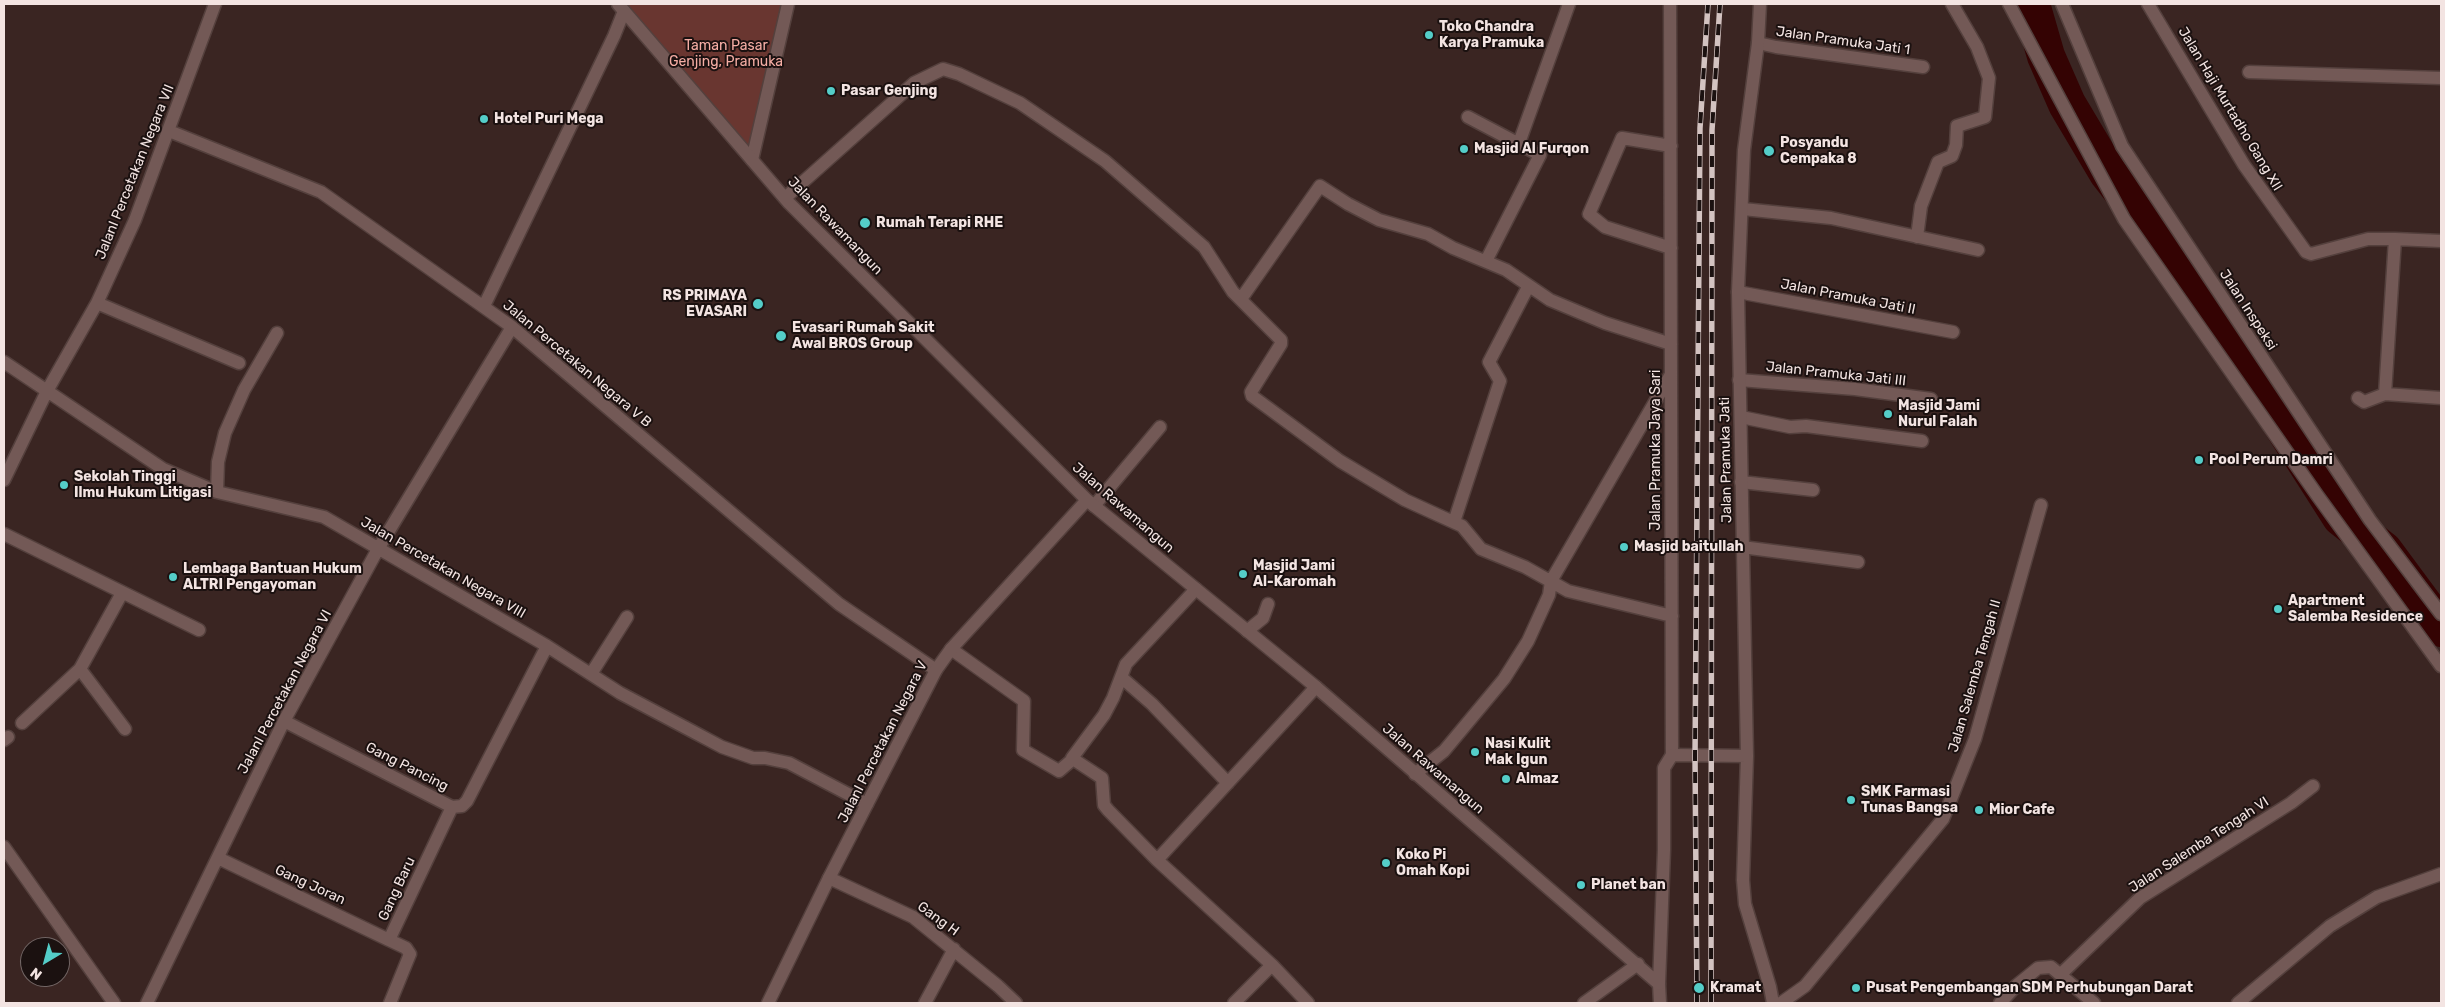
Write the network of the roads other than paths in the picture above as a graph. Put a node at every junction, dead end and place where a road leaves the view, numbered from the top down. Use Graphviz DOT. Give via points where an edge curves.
graph roads {
  1 [pos="215,4"];
  2 [pos="788,4"];
  3 [pos="1569,4"];
  4 [pos="1670,4"];
  5 [pos="1760,4"];
  6 [pos="1952,4"];
  7 [pos="2009,4"];
  8 [pos="2062,4"];
  9 [pos="2148,4"];
  10 [pos="621,7"];
  11 [pos="1758,43"];
  12 [pos="1923,67"];
  13 [pos="2249,72"];
  14 [pos="2441,78"];
  15 [pos="1468,117"];
  16 [pos="168,131"];
  17 [pos="1519,143"];
  18 [pos="1671,146"];
  19 [pos="752,160"];
  20 [pos="785,198"];
  21 [pos="1743,208"];
  22 [pos="1917,237"];
  23 [pos="2441,241"];
  24 [pos="2395,245"];
  25 [pos="1671,248"];
  26 [pos="1978,250"];
  27 [pos="1486,261"];
  28 [pos="1528,287"];
  29 [pos="1738,292"];
  30 [pos="1241,299"];
  31 [pos="97,303"];
  32 [pos="484,306"];
  33 [pos="512,327"];
  34 [pos="1953,332"];
  35 [pos="277,333"];
  36 [pos="1671,344"];
  37 [pos="4,362"];
  38 [pos="239,363"];
  39 [pos="1671,374"];
  40 [pos="1739,380"];
  41 [pos="47,391"];
  42 [pos="2385,394"];
  43 [pos="2358,398"];
  44 [pos="2441,398"];
  45 [pos="1930,399"];
  46 [pos="1741,417"];
  47 [pos="1160,427"];
  48 [pos="1922,441"];
  49 [pos="4,480"];
  50 [pos="1741,482"];
  51 [pos="1813,490"];
  52 [pos="217,492"];
  53 [pos="1091,503"];
  54 [pos="2041,505"];
  55 [pos="1454,522"];
  56 [pos="4,534"];
  57 [pos="1742,547"];
  58 [pos="378,550"];
  59 [pos="1858,562"];
  60 [pos="1551,582"];
  61 [pos="1196,589"];
  62 [pos="122,593"];
  63 [pos="2436,599"];
  64 [pos="1268,604"];
  65 [pos="2441,614"];
  66 [pos="1672,616"];
  67 [pos="627,617"];
  68 [pos="199,630"];
  69 [pos="1247,631"];
  70 [pos="547,646"];
  71 [pos="951,649"];
  72 [pos="2441,666"];
  73 [pos="80,669"];
  74 [pos="936,670"];
  75 [pos="591,674"];
  76 [pos="1121,677"];
  77 [pos="1316,687"];
  78 [pos="284,721"];
  79 [pos="22,722"];
  80 [pos="125,729"];
  81 [pos="1672,755"];
  82 [pos="1747,756"];
  83 [pos="1072,758"];
  84 [pos="1416,774"];
  85 [pos="1228,783"];
  86 [pos="2313,786"];
  87 [pos="867,804"];
  88 [pos="452,807"];
  89 [pos="4,847"];
  90 [pos="218,858"];
  91 [pos="1157,860"];
  92 [pos="2441,874"];
  93 [pos="829,878"];
  94 [pos="389,940"];
  95 [pos="954,949"];
  96 [pos="1638,964"];
  97 [pos="1272,965"];
  98 [pos="2061,974"];
  99 [pos="1659,984"];
  100 [pos="114,1003"];
  101 [pos="147,1003"];
  102 [pos="390,1003"];
  103 [pos="768,1003"];
  104 [pos="925,1003"];
  105 [pos="1016,1003"];
  106 [pos="1234,1003"];
  107 [pos="1308,1003"];
  108 [pos="1584,1003"];
  109 [pos="1660,1003"];
  110 [pos="1773,1003"];
  111 [pos="1781,1003"];
  112 [pos="2000,1003"];
  113 [pos="2094,1003"];
  114 [pos="2238,1003"];
  1 -- 16 [label="street, Jalanl Percetakan Negara VII"];
  2 -- 19 [label="street"];
  3 -- 17 [label="street"];
  4 -- 18 [label="street, Jalan Pramuka Jaya Sari"];
  5 -- 11 [label="street, Jalan Pramuka Jati"];
  6 -- 22 [label="street" via="1977,47 1989,78 1985,117 1957,126 1952,156 1938,162 1921,206"];
  7 -- 72 [label="street" via="2124,220"];
  8 -- 63 [label="street, Jalan Inspeksi" via="2122,146 2370,520"];
  9 -- 24 [label="street, Jalan Haji Murtadho Gang XII" via="2244,165 2306,252 2311,254 2368,239"];
  10 -- 19 [label="street, Jalan Rawamangun"];
  10 -- 32 [label="street" via="614,36"];
  11 -- 12 [label="street, Jalan Pramuka Jati 1"];
  11 -- 21 [label="street, Jalan Pramuka Jati" via="1744,150"];
  13 -- 14 [label="street"];
  15 -- 17 [label="street"];
  16 -- 31 [label="street, Jalanl Percetakan Negara VII" via="135,220"];
  16 -- 32 [label="street, Jalan Percetakan Negara V B" via="321,192"];
  17 -- 27 [label="street" via="1540,155"];
  18 -- 25 [label="street, Jalan Pramuka Jaya Sari"];
  18 -- 25 [label="street" via="1622,138 1589,214 1605,227"];
  19 -- 20 [label="street, Jalan Rawamangun"];
  20 -- 30 [label="street" via="914,83 943,69 1020,103 1106,161 1204,247"];
  20 -- 53 [label="street, Jalan Rawamangun"];
  21 -- 22 [label="street" via="1831,218"];
  21 -- 29 [label="street, Jalan Pramuka Jati"];
  22 -- 26 [label="street"];
  23 -- 24 [label="street"];
  24 -- 42 [label="street"];
  25 -- 36 [label="street, Jalan Pramuka Jaya Sari"];
  27 -- 28 [label="street" via="1506,270"];
  27 -- 30 [label="street" via="1428,234 1379,220 1320,186"];
  28 -- 36 [label="street" via="1605,323"];
  28 -- 55 [label="street" via="1489,362 1500,381"];
  29 -- 34 [label="street, Jalan Pramuka Jati II"];
  29 -- 40 [label="street, Jalan Pramuka Jati"];
  30 -- 55 [label="street" via="1281,342 1251,392 1252,396 1340,460 1404,500"];
  31 -- 38 [label="street"];
  31 -- 41 [label="street, Jalanl Percetakan Negara VII"];
  32 -- 33 [label="street, Jalan Percetakan Negara V B"];
  33 -- 58 [label="street, Jalanl Percetakan Negara VI"];
  33 -- 74 [label="street, Jalan Percetakan Negara V B" via="839,604"];
  35 -- 52 [label="street" via="244,390 225,433 218,462"];
  36 -- 39 [label="street, Jalan Pramuka Jaya Sari"];
  37 -- 41 [label="street, Jalan Percetakan Negara VIII"];
  39 -- 60 [label="street"];
  39 -- 66 [label="street, Jalan Pramuka Jaya Sari"];
  40 -- 45 [label="street, Jalan Pramuka Jati III" via="1855,389"];
  40 -- 46 [label="street, Jalan Pramuka Jati"];
  41 -- 49 [label="street, Jalanl Percetakan Negara VII"];
  41 -- 52 [label="street, Jalan Percetakan Negara VIII" via="162,469"];
  42 -- 43 [label="street" via="2364,402"];
  42 -- 44 [label="street"];
  46 -- 48 [label="street" via="1790,427 1806,426"];
  46 -- 50 [label="street, Jalan Pramuka Jati"];
  47 -- 53 [label="street, Jalanl Percetakan Negara V"];
  50 -- 51 [label="street"];
  50 -- 57 [label="street, Jalan Pramuka Jati"];
  52 -- 58 [label="street, Jalan Percetakan Negara VIII" via="324,516"];
  53 -- 61 [label="street, Jalan Rawamangun"];
  53 -- 71 [label="street, Jalanl Percetakan Negara V"];
  54 -- 111 [label="street, Jalan Salemba Tengah II" via="1975,739 1943,819 1804,986"];
  55 -- 60 [label="street" via="1462,526 1480,549 1525,567"];
  56 -- 62 [label="street"];
  57 -- 59 [label="street"];
  57 -- 82 [label="street, Jalan Pramuka Jati"];
  58 -- 70 [label="street, Jalan Percetakan Negara VIII"];
  58 -- 78 [label="street, Jalanl Percetakan Negara VI"];
  60 -- 66 [label="street" via="1568,591"];
  60 -- 84 [label="street" via="1549,595 1528,641 1504,679 1444,752"];
  61 -- 69 [label="street, Jalan Rawamangun"];
  61 -- 76 [label="street" via="1131,657"];
  62 -- 68 [label="street"];
  62 -- 73 [label="street"];
  63 -- 65 [label="street, Jalan Inspeksi"];
  64 -- 69 [label="street" via="1263,618"];
  66 -- 81 [label="street, Jalan Pramuka Jaya Sari"];
  67 -- 75 [label="street"];
  69 -- 77 [label="street, Jalan Rawamangun"];
  70 -- 75 [label="street, Jalan Percetakan Negara VIII"];
  70 -- 88 [label="street, Gang Pancing" via="468,801 462,806"];
  71 -- 74 [label="street, Jalanl Percetakan Negara V"];
  71 -- 83 [label="street" via="1024,701 1023,750 1059,771"];
  73 -- 79 [label="street"];
  73 -- 80 [label="street"];
  74 -- 87 [label="street, Jalanl Percetakan Negara V"];
  75 -- 87 [label="street, Jalan Percetakan Negara VIII" via="722,747 753,758 789,763"];
  76 -- 83 [label="street" via="1104,716"];
  76 -- 85 [label="street" via="1152,704"];
  77 -- 84 [label="street, Jalan Rawamangun"];
  77 -- 85 [label="street"];
  78 -- 88 [label="street, Gang Pancing"];
  78 -- 90 [label="street, Jalanl Percetakan Negara VI"];
  81 -- 82 [label="street"];
  81 -- 99 [label="street, Jalan Pramuka Jaya Sari" via="1664,768"];
  82 -- 110 [label="street, Jalan Pramuka Jati" via="1745,904"];
  83 -- 91 [label="street" via="1102,778 1104,805"];
  84 -- 96 [label="street, Jalan Rawamangun"];
  85 -- 91 [label="street"];
  86 -- 98 [label="street, Jalan Salemba Tengah VI" via="2140,898"];
  87 -- 93 [label="street, Jalanl Percetakan Negara V"];
  88 -- 94 [label="street, Gang Baru"];
  89 -- 100 [label="street"];
  90 -- 94 [label="street, Gang Joran"];
  90 -- 101 [label="street, Jalanl Percetakan Negara VI"];
  91 -- 97 [label="street"];
  92 -- 114 [label="street" via="2376,897 2330,926"];
  93 -- 95 [label="street, Gang H" via="913,917"];
  93 -- 103 [label="street, Jalanl Percetakan Negara V"];
  94 -- 102 [label="street, Gang Baru" via="406,948 410,954"];
  95 -- 104 [label="street"];
  95 -- 105 [label="street, Gang H"];
  96 -- 99 [label="street, Jalan Rawamangun"];
  96 -- 108 [label="street"];
  97 -- 106 [label="street"];
  97 -- 107 [label="street"];
  98 -- 112 [label="street" via="2051,967 2038,968"];
  98 -- 113 [label="street"];
  99 -- 109 [label="street, Jalan Pramuka Jaya Sari"];
}
